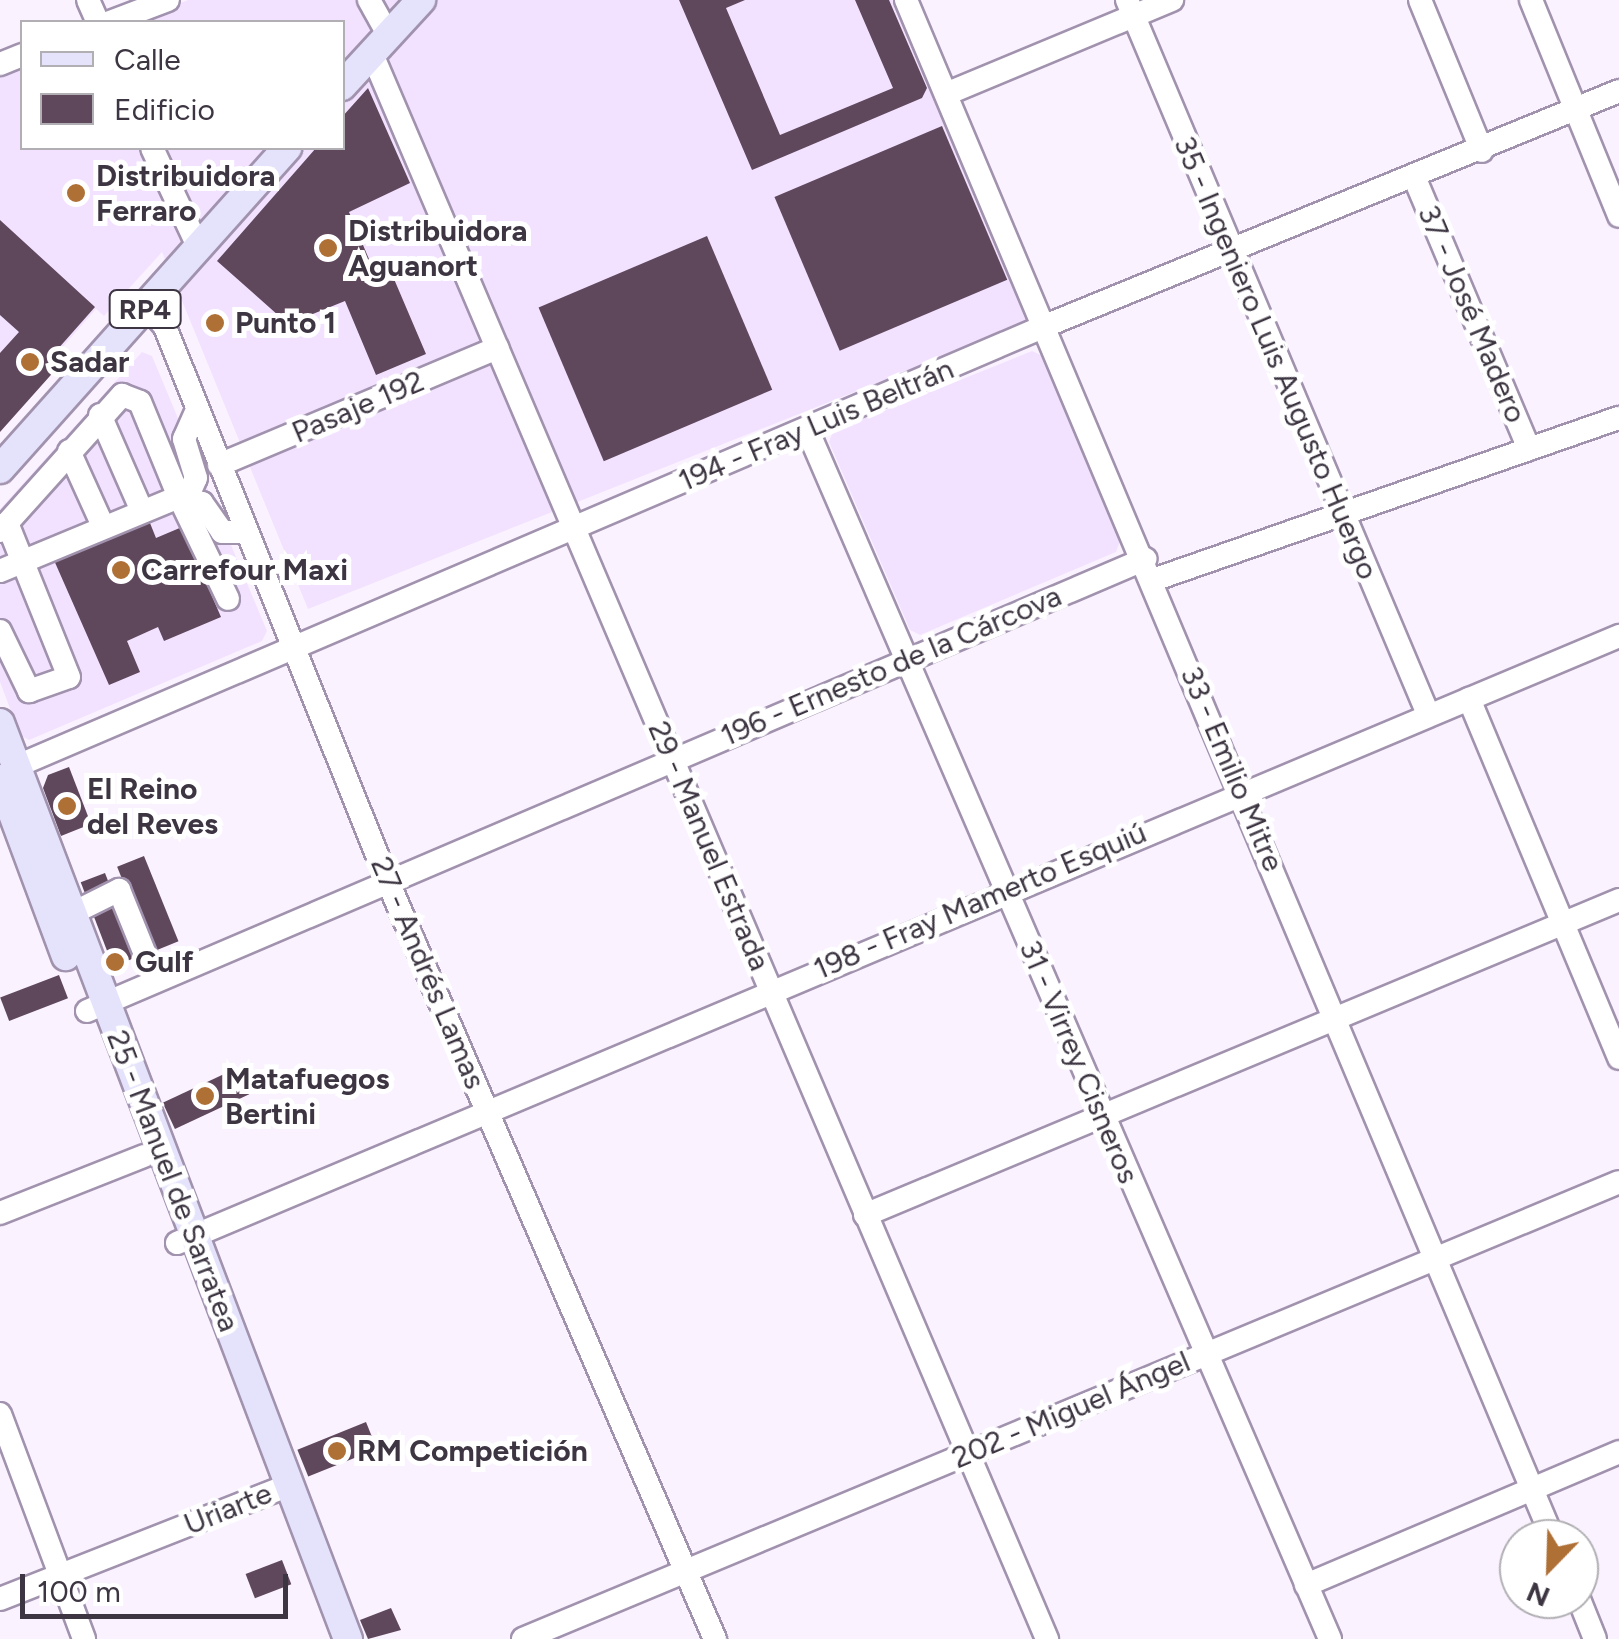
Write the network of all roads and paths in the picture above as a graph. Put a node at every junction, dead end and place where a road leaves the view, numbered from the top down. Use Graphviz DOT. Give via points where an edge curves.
graph roads {
  1 [pos="168,0"];
  2 [pos="369,0"];
  3 [pos="421,0"];
  4 [pos="906,0"];
  5 [pos="1172,0"];
  6 [pos="1420,0"];
  7 [pos="1530,0"];
  8 [pos="1131,8"];
  9 [pos="115,20"];
  10 [pos="380,45"];
  11 [pos="345,83"];
  12 [pos="1619,92"];
  13 [pos="946,94"];
  14 [pos="1576,110"];
  15 [pos="153,150"];
  16 [pos="286,150"];
  17 [pos="1482,151"];
  18 [pos="1415,179"];
  19 [pos="1619,216"];
  20 [pos="198,246"];
  21 [pos="1231,252"];
  22 [pos="147,306"];
  23 [pos="1045,326"];
  24 [pos="498,348"];
  25 [pos="198,410"];
  26 [pos="100,415"];
  27 [pos="1619,418"];
  28 [pos="807,428"];
  29 [pos="1530,449"];
  30 [pos="69,451"];
  31 [pos="219,465"];
  32 [pos="0,469"];
  33 [pos="183,497"];
  34 [pos="141,509"];
  35 [pos="1340,515"];
  36 [pos="103,526"];
  37 [pos="4,527"];
  38 [pos="574,530"];
  39 [pos="244,532"];
  40 [pos="24,561"];
  41 [pos="1149,569"];
  42 [pos="0,571"];
  43 [pos="228,599"];
  44 [pos="1619,636"];
  45 [pos="2,644"];
  46 [pos="294,651"];
  47 [pos="903,662"];
  48 [pos="1470,699"];
  49 [pos="1428,714"];
  50 [pos="0,723"];
  51 [pos="670,757"];
  52 [pos="8,773"];
  53 [pos="1242,792"];
  54 [pos="18,824"];
  55 [pos="388,882"];
  56 [pos="1006,890"];
  57 [pos="1619,900"];
  58 [pos="71,914"];
  59 [pos="1559,924"];
  60 [pos="156,980"];
  61 [pos="771,989"];
  62 [pos="96,1007"];
  63 [pos="1336,1020"];
  64 [pos="1619,1058"];
  65 [pos="488,1112"];
  66 [pos="1104,1116"];
  67 [pos="144,1156"];
  68 [pos="1619,1182"];
  69 [pos="0,1213"];
  70 [pos="865,1214"];
  71 [pos="186,1239"];
  72 [pos="1438,1258"];
  73 [pos="1202,1354"];
  74 [pos="0,1414"];
  75 [pos="1619,1452"];
  76 [pos="966,1454"];
  77 [pos="280,1488"];
  78 [pos="1532,1490"];
  79 [pos="1544,1519"];
  80 [pos="687,1570"];
  81 [pos="61,1576"];
  82 [pos="1306,1585"];
  83 [pos="0,1600"];
  84 [pos="84,1639"];
  85 [pos="328,1639"];
  86 [pos="348,1639"];
  87 [pos="523,1639"];
  88 [pos="715,1639"];
  89 [pos="1047,1639"];
  90 [pos="1330,1639"];
  1 -- 9 [label="street"];
  2 -- 10 [label="street, 29 - Manuel Estrada"];
  3 -- 10 [label="main road"];
  4 -- 13 [label="street, 33 - Emilio Mitre"];
  5 -- 8 [label="street"];
  6 -- 17 [label="street"];
  7 -- 14 [label="street"];
  8 -- 13 [label="street"];
  8 -- 21 [label="street, 35 - Ingeniero Luis Augusto Huergo"];
  10 -- 11 [label="main road"];
  10 -- 24 [label="street, 29 - Manuel Estrada"];
  12 -- 14 [label="street, 194 - Fray Luis Beltrán"];
  13 -- 23 [label="street, 33 - Emilio Mitre"];
  14 -- 17 [label="street, 194 - Fray Luis Beltrán"];
  14 -- 19 [label="street"];
  15 -- 20 [label="street"];
  16 -- 20 [label="main road, RP4"];
  17 -- 18 [label="street, 194 - Fray Luis Beltrán"];
  18 -- 21 [label="street, 194 - Fray Luis Beltrán"];
  18 -- 29 [label="street, 37 - José Madero"];
  20 -- 22 [label="main road, RP4"];
  21 -- 23 [label="street, 194 - Fray Luis Beltrán"];
  21 -- 35 [label="street, 35 - Ingeniero Luis Augusto Huergo"];
  22 -- 25 [label="street, 27 - Andrés Lamas" via="165,328"];
  22 -- 32 [label="main road, RP4"];
  23 -- 28 [label="street, 194 - Fray Luis Beltrán"];
  23 -- 41 [label="street, 33 - Emilio Mitre"];
  24 -- 31 [label="street, Pasaje 192"];
  24 -- 38 [label="street, 29 - Manuel Estrada"];
  25 -- 31 [label="street, 27 - Andrés Lamas"];
  25 -- 33 [label="street" via="184,439 196,478"];
  26 -- 30 [label="street"];
  26 -- 33 [label="street" via="122,395 140,402"];
  26 -- 34 [label="street"];
  27 -- 29 [label="street, 196 - Ernesto de la Cárcova"];
  28 -- 38 [label="street, 194 - Fray Luis Beltrán"];
  28 -- 47 [label="street, 31 - Virrey Cisneros"];
  29 -- 35 [label="street, 196 - Ernesto de la Cárcova"];
  30 -- 36 [label="street"];
  30 -- 37 [label="street"];
  31 -- 39 [label="street, 27 - Andrés Lamas"];
  33 -- 34 [label="street"];
  33 -- 39 [label="street" via="208,508 222,532"];
  33 -- 43 [label="street"];
  34 -- 36 [label="street"];
  35 -- 41 [label="street, 196 - Ernesto de la Cárcova"];
  35 -- 49 [label="street, 35 - Ingeniero Luis Augusto Huergo"];
  36 -- 40 [label="street"];
  37 -- 40 [label="street"];
  38 -- 46 [label="street, 194 - Fray Luis Beltrán"];
  38 -- 51 [label="street, 29 - Manuel Estrada"];
  39 -- 46 [label="street, 27 - Andrés Lamas"];
  40 -- 42 [label="street"];
  40 -- 45 [label="street" via="69,677 29,690"];
  41 -- 47 [label="street, 196 - Ernesto de la Cárcova"];
  41 -- 53 [label="street, 33 - Emilio Mitre"];
  44 -- 48 [label="street, 198 - Fray Mamerto Esquiú"];
  46 -- 52 [label="street, 194 - Fray Luis Beltrán"];
  46 -- 55 [label="street, 27 - Andrés Lamas"];
  47 -- 51 [label="street, 196 - Ernesto de la Cárcova"];
  47 -- 56 [label="street, 31 - Virrey Cisneros"];
  48 -- 49 [label="street, 198 - Fray Mamerto Esquiú"];
  48 -- 59 [label="street"];
  49 -- 53 [label="street, 198 - Fray Mamerto Esquiú"];
  50 -- 52 [label="main road"];
  51 -- 55 [label="street, 196 - Ernesto de la Cárcova"];
  51 -- 61 [label="street, 29 - Manuel Estrada"];
  52 -- 54 [label="main road"];
  53 -- 56 [label="street, 198 - Fray Mamerto Esquiú"];
  53 -- 63 [label="street, 33 - Emilio Mitre"];
  54 -- 58 [label="main road, 25 - Manuel de Sarratea"];
  54 -- 62 [label="main road"];
  55 -- 60 [label="street, 196 - Ernesto de la Cárcova"];
  55 -- 65 [label="street, 27 - Andrés Lamas"];
  56 -- 61 [label="street, 198 - Fray Mamerto Esquiú"];
  56 -- 66 [label="street, 31 - Virrey Cisneros"];
  57 -- 59 [label="street"];
  58 -- 60 [label="street" via="119,890"];
  58 -- 62 [label="main road, 25 - Manuel de Sarratea"];
  59 -- 63 [label="street"];
  59 -- 64 [label="street"];
  60 -- 62 [label="street, 196 - Ernesto de la Cárcova"];
  61 -- 65 [label="street, 198 - Fray Mamerto Esquiú"];
  61 -- 70 [label="street, 29 - Manuel Estrada"];
  62 -- 67 [label="main road"];
  62 -- 71 [label="main road, 25 - Manuel de Sarratea"];
  63 -- 66 [label="street"];
  63 -- 72 [label="street, 33 - Emilio Mitre"];
  65 -- 71 [label="street, 198 - Fray Mamerto Esquiú"];
  65 -- 80 [label="street, 27 - Andrés Lamas"];
  66 -- 70 [label="street"];
  66 -- 73 [label="street, 31 - Virrey Cisneros"];
  67 -- 69 [label="street"];
  67 -- 71 [label="main road"];
  68 -- 72 [label="street, 202 - Miguel Ángel"];
  70 -- 76 [label="street, 29 - Manuel Estrada"];
  71 -- 77 [label="main road"];
  72 -- 73 [label="street, 202 - Miguel Ángel"];
  72 -- 78 [label="street, 33 - Emilio Mitre"];
  73 -- 76 [label="street, 202 - Miguel Ángel"];
  73 -- 82 [label="street, 31 - Virrey Cisneros"];
  74 -- 81 [label="street"];
  75 -- 78 [label="street"];
  76 -- 80 [label="street, 202 - Miguel Ángel"];
  76 -- 89 [label="street, 29 - Manuel Estrada"];
  77 -- 81 [label="street, Uriarte"];
  77 -- 85 [label="main road"];
  77 -- 86 [label="main road"];
  78 -- 79 [label="street, 33 - Emilio Mitre"];
  78 -- 82 [label="street"];
  80 -- 87 [label="street, 202 - Miguel Ángel"];
  80 -- 88 [label="street, 27 - Andrés Lamas"];
  81 -- 83 [label="street, Uriarte"];
  81 -- 84 [label="street"];
  82 -- 90 [label="street, 31 - Virrey Cisneros"];
}
